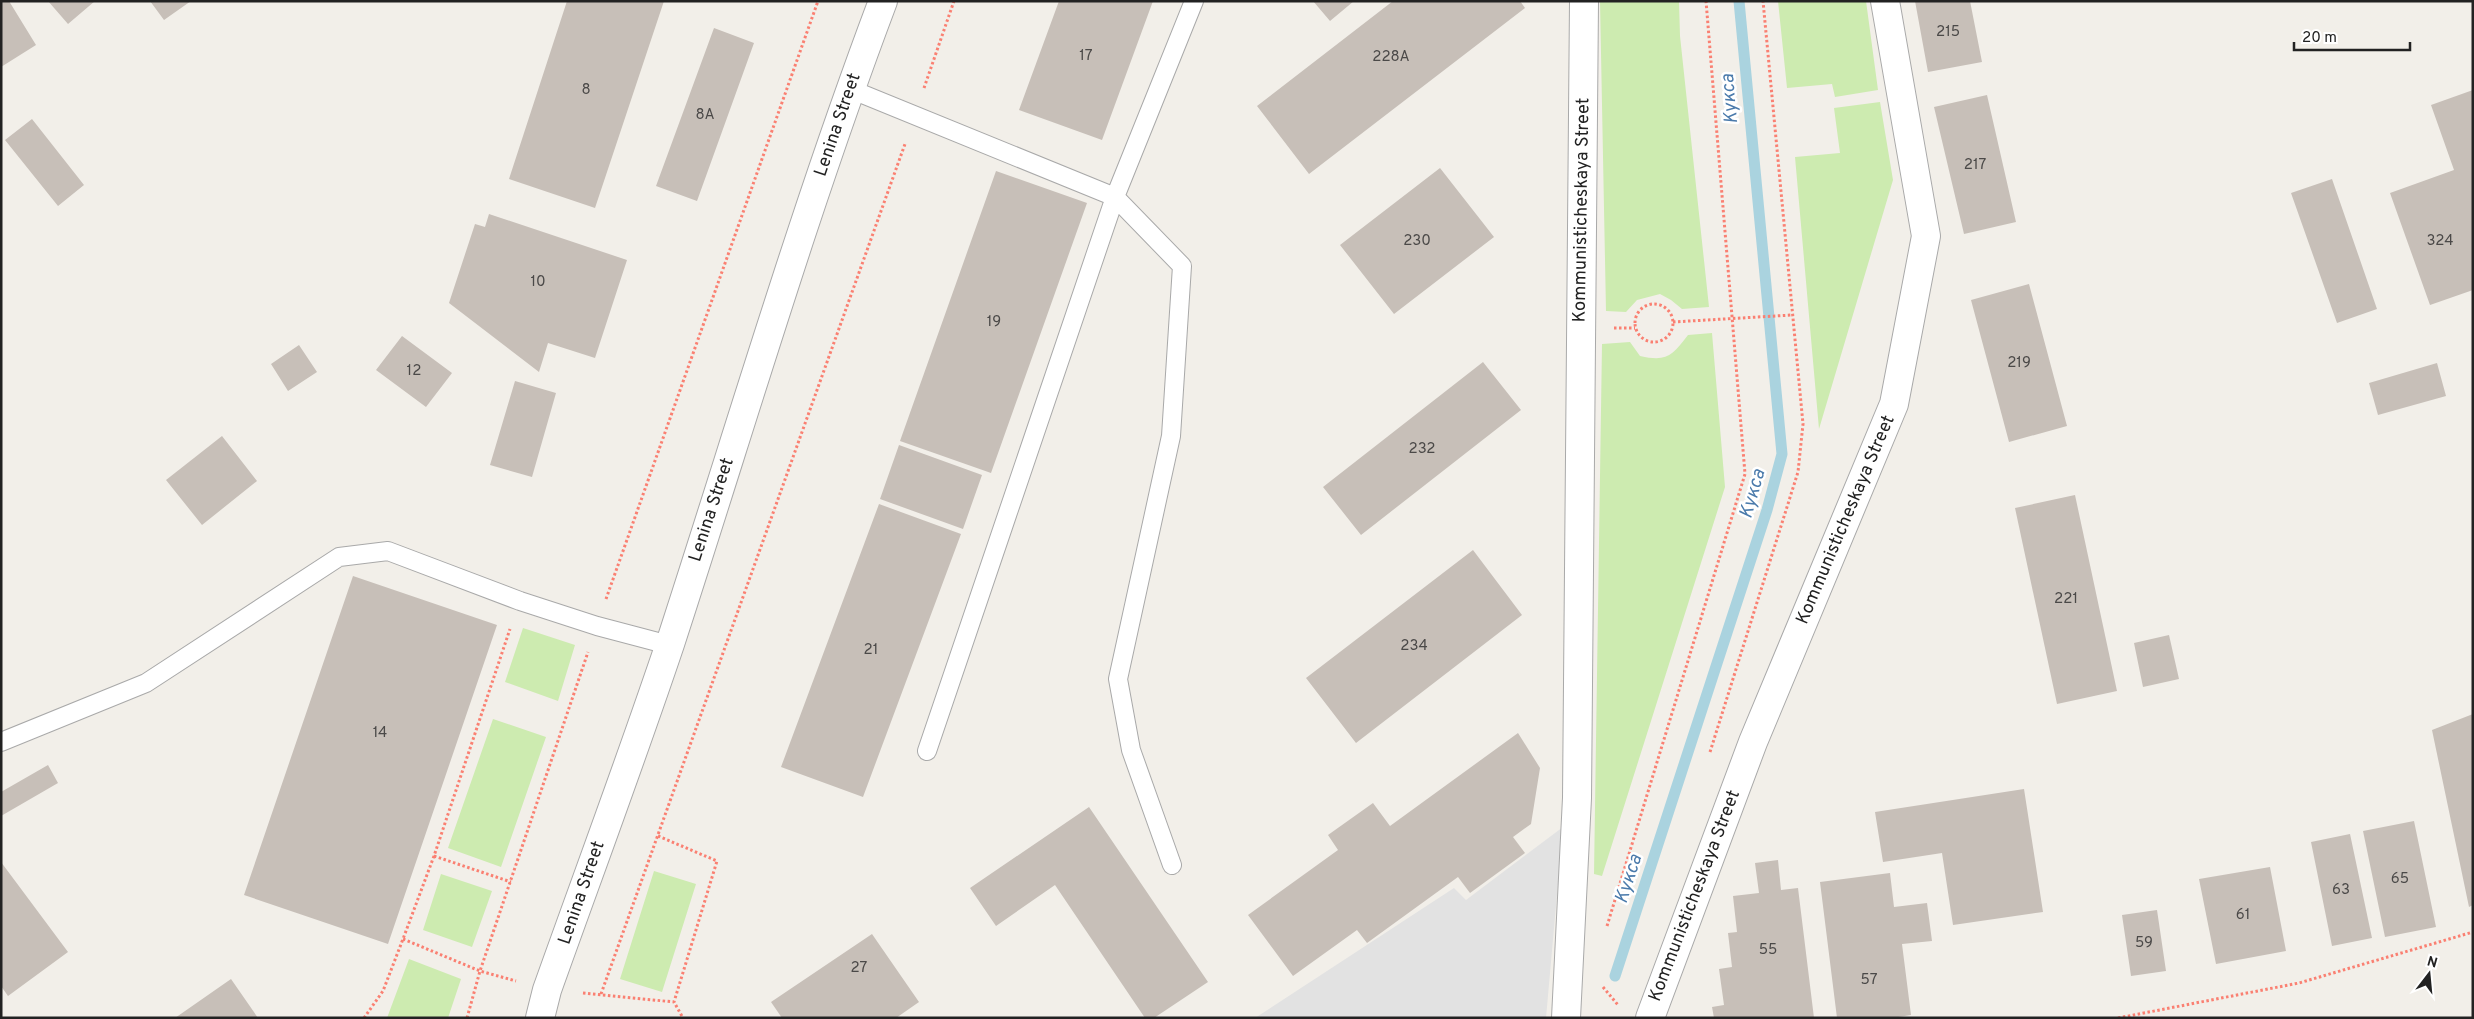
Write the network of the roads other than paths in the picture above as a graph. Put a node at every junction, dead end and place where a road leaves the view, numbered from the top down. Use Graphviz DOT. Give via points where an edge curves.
graph roads {
  1 [pos="884,1"];
  2 [pos="1194,1"];
  3 [pos="1584,1"];
  4 [pos="1885,1"];
  5 [pos="850,89"];
  6 [pos="1115,196"];
  7 [pos="669,645"];
  8 [pos="1,742"];
  9 [pos="927,751"];
  10 [pos="1172,865"];
  11 [pos="540,1018"];
  12 [pos="1566,1018"];
  13 [pos="1650,1018"];
  1 -- 5 [label="street, Lenina Street"];
  2 -- 6 [label="lane"];
  3 -- 12 [label="street, Kommunisticheskaya Street" via="1577,798"];
  4 -- 13 [label="street, Kommunisticheskaya Street" via="1926,236 1894,404 1753,742"];
  5 -- 6 [label="lane"];
  5 -- 7 [label="street, Lenina Street" via="783,286"];
  6 -- 9 [label="lane"];
  6 -- 10 [label="lane" via="1182,266 1171,436 1118,679 1131,750"];
  7 -- 8 [label="lane" via="520,601 388,551 339,557 146,683"];
  7 -- 11 [label="street, Lenina Street" via="547,990"];
}
